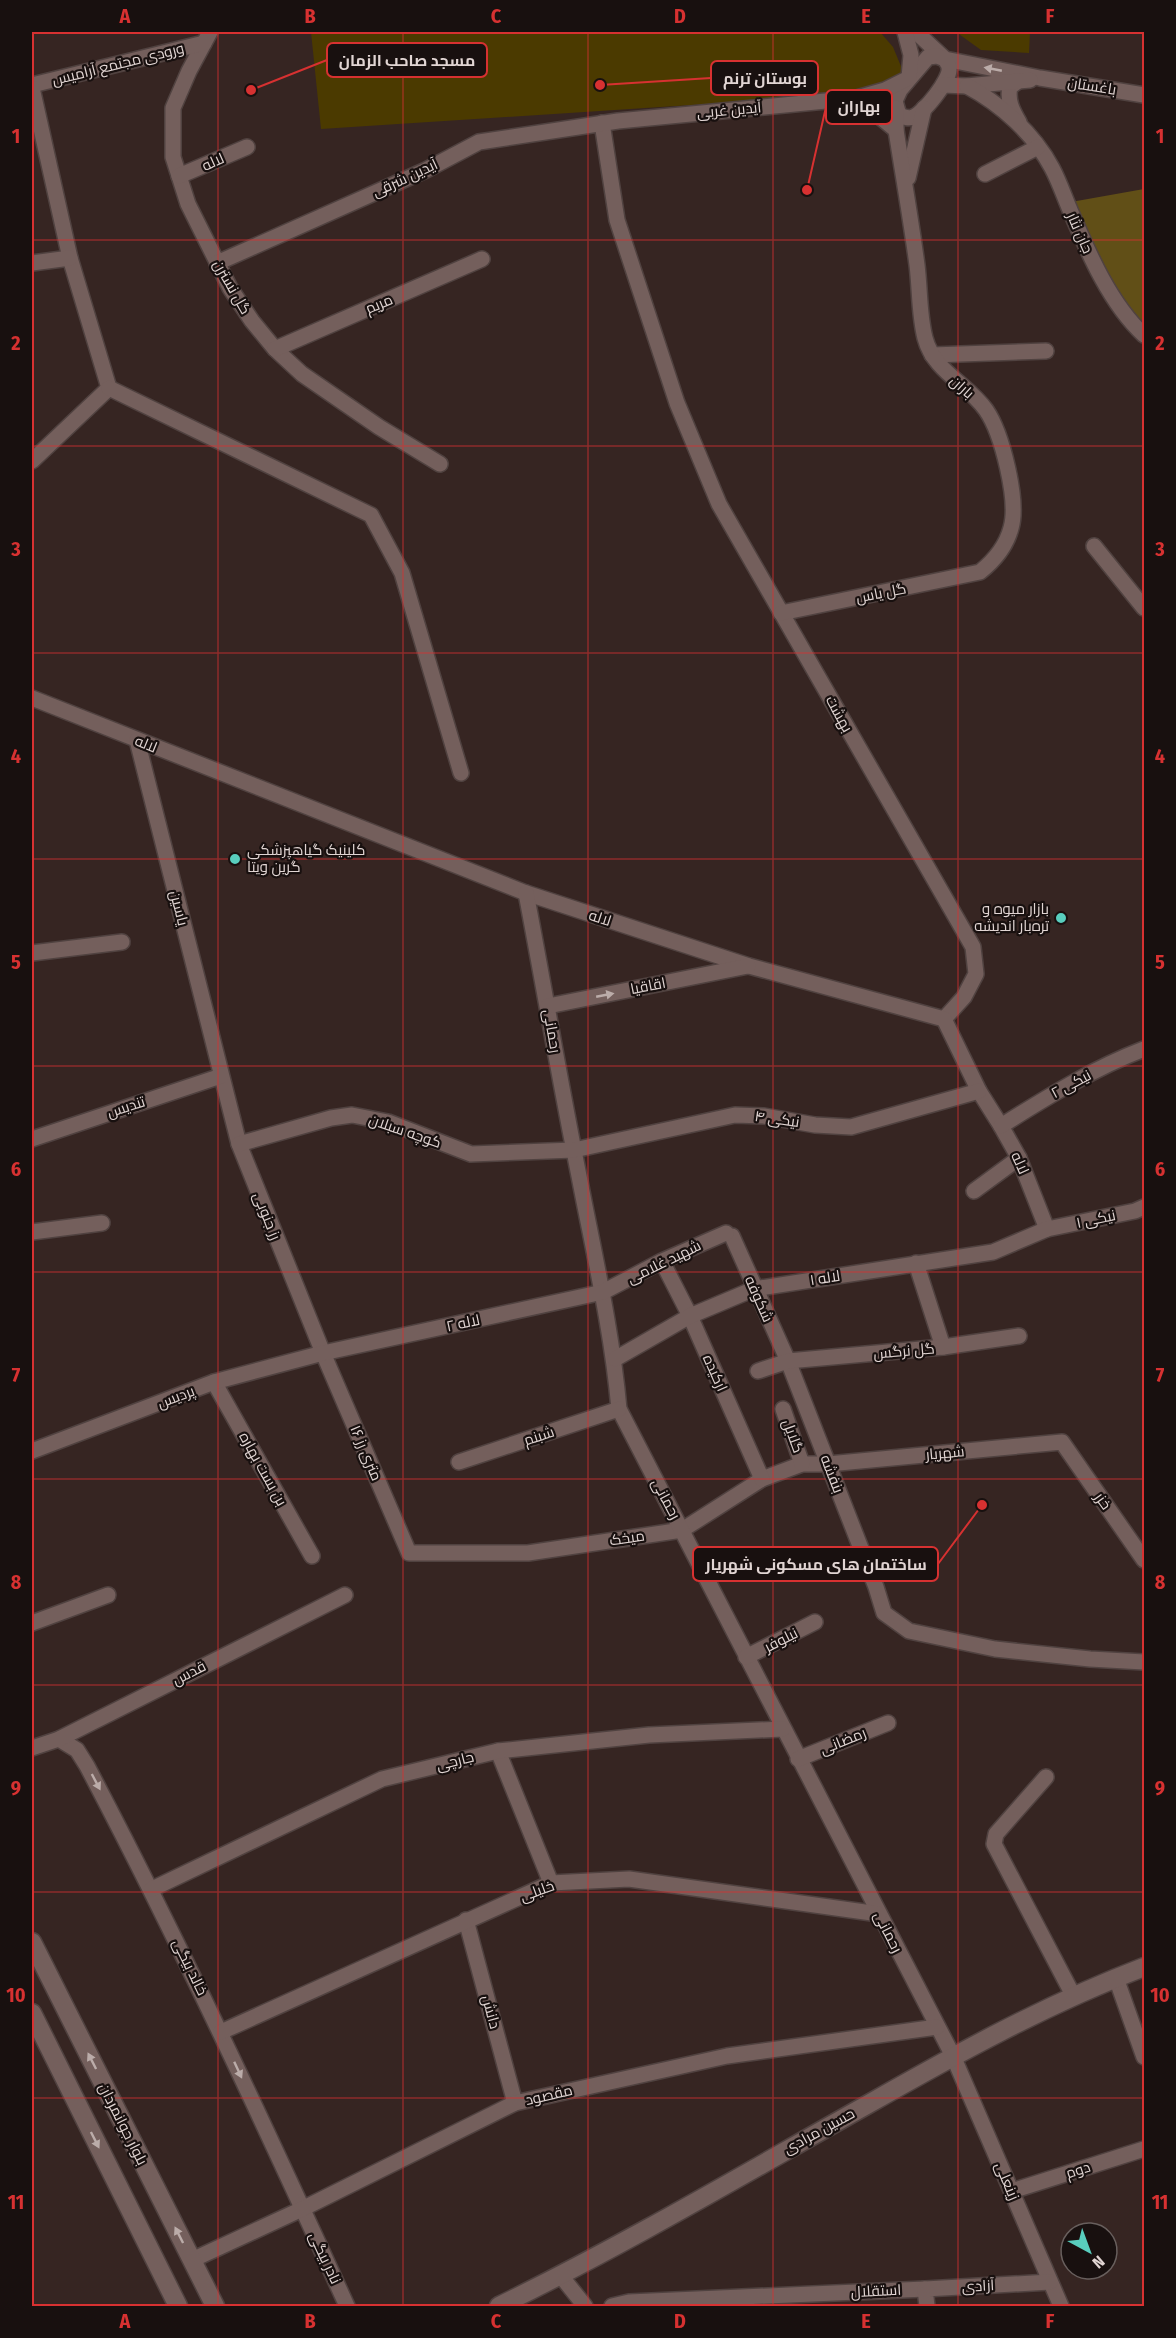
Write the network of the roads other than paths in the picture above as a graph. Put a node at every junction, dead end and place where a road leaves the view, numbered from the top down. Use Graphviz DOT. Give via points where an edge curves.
graph roads {
  1 [pos="905,32"];
  2 [pos="916,32"];
  3 [pos="207,37"];
  4 [pos="945,59"];
  5 [pos="909,78"];
  6 [pos="1040,78"];
  7 [pos="1017,82"];
  8 [pos="943,85"];
  9 [pos="32,86"];
  10 [pos="968,86"];
  11 [pos="1144,94"];
  12 [pos="857,98"];
  13 [pos="896,108"];
  14 [pos="924,108"];
  15 [pos="602,123"];
  16 [pos="1022,127"];
  17 [pos="896,130"];
  18 [pos="247,147"];
  19 [pos="1038,147"];
  20 [pos="985,174"];
  21 [pos="179,176"];
  22 [pos="906,190"];
  23 [pos="70,258"];
  24 [pos="482,259"];
  25 [pos="32,263"];
  26 [pos="217,263"];
  27 [pos="1144,334"];
  28 [pos="275,349"];
  29 [pos="1046,351"];
  30 [pos="932,355"];
  31 [pos="109,388"];
  32 [pos="32,461"];
  33 [pos="440,464"];
  34 [pos="1094,546"];
  35 [pos="980,572"];
  36 [pos="1143,604"];
  37 [pos="781,613"];
  38 [pos="32,698"];
  39 [pos="46,704"];
  40 [pos="32,711"];
  41 [pos="137,740"];
  42 [pos="461,773"];
  43 [pos="526,893"];
  44 [pos="122,942"];
  45 [pos="32,953"];
  46 [pos="749,966"];
  47 [pos="548,1006"];
  48 [pos="944,1019"];
  49 [pos="1144,1049"];
  50 [pos="221,1076"];
  51 [pos="979,1091"];
  52 [pos="1001,1126"];
  53 [pos="32,1139"];
  54 [pos="239,1144"];
  55 [pos="574,1150"];
  56 [pos="1018,1158"];
  57 [pos="974,1191"];
  58 [pos="1144,1207"];
  59 [pos="102,1223"];
  60 [pos="1047,1229"];
  61 [pos="32,1232"];
  62 [pos="729,1235"];
  63 [pos="916,1263"];
  64 [pos="666,1269"];
  65 [pos="754,1289"];
  66 [pos="603,1292"];
  67 [pos="690,1317"];
  68 [pos="1019,1336"];
  69 [pos="943,1347"];
  70 [pos="323,1353"];
  71 [pos="615,1359"];
  72 [pos="788,1361"];
  73 [pos="758,1371"];
  74 [pos="214,1382"];
  75 [pos="619,1409"];
  76 [pos="783,1409"];
  77 [pos="1062,1442"];
  78 [pos="32,1451"];
  79 [pos="459,1462"];
  80 [pos="802,1464"];
  81 [pos="828,1464"];
  82 [pos="762,1479"];
  83 [pos="682,1530"];
  84 [pos="409,1553"];
  85 [pos="312,1556"];
  86 [pos="1144,1560"];
  87 [pos="345,1595"];
  88 [pos="108,1596"];
  89 [pos="815,1622"];
  90 [pos="32,1623"];
  91 [pos="746,1657"];
  92 [pos="1144,1662"];
  93 [pos="888,1723"];
  94 [pos="783,1729"];
  95 [pos="59,1739"];
  96 [pos="32,1748"];
  97 [pos="498,1751"];
  98 [pos="798,1758"];
  99 [pos="1047,1777"];
  100 [pos="551,1883"];
  101 [pos="152,1889"];
  102 [pos="879,1914"];
  103 [pos="466,1920"];
  104 [pos="32,1942"];
  105 [pos="1144,1967"];
  106 [pos="1116,1978"];
  107 [pos="1073,1995"];
  108 [pos="32,2013"];
  109 [pos="937,2027"];
  110 [pos="221,2032"];
  111 [pos="953,2056"];
  112 [pos="1144,2056"];
  113 [pos="515,2103"];
  114 [pos="1144,2149"];
  115 [pos="1012,2191"];
  116 [pos="302,2209"];
  117 [pos="192,2260"];
  118 [pos="561,2276"];
  119 [pos="1050,2282"];
  120 [pos="925,2289"];
  121 [pos="178,2307"];
  122 [pos="215,2307"];
  123 [pos="347,2307"];
  124 [pos="499,2307"];
  125 [pos="585,2307"];
  126 [pos="612,2307"];
  127 [pos="927,2307"];
  128 [pos="1061,2307"];
  1 -- 5 [label="street" via="911,55"];
  2 -- 4 [label="street"];
  3 -- 9 [label="street, ورودی مجتمع آرامیس"];
  3 -- 21 [label="street, گل نسترن" via="173,108 172,157"];
  4 -- 5 [label="street" via="928,57"];
  6 -- 4 [label="street, باغستان, one-way"];
  4 -- 8 [label="street" via="949,76"];
  5 -- 12 [label="street, آیدین غربی"];
  5 -- 13 [label="street" via="895,101"];
  6 -- 7 [label="street"];
  6 -- 11 [label="street, باغستان"];
  7 -- 10 [label="street"];
  7 -- 16 [label="street" via="1008,94"];
  8 -- 10 [label="street"];
  8 -- 14 [label="street"];
  9 -- 23 [label="street"];
  10 -- 16 [label="street" via="985,95"];
  12 -- 15 [label="street, آیدین غربی"];
  12 -- 17 [label="street"];
  13 -- 14 [label="street" via="907,118"];
  13 -- 17 [label="street, باران"];
  14 -- 22 [label="street"];
  15 -- 26 [label="street, آیدین شرقی" via="478,142 426,170"];
  15 -- 37 [label="street, بهشت" via="617,220 677,403 719,504"];
  16 -- 19 [label="street, جان نثار"];
  17 -- 22 [label="street, باران"];
  18 -- 21 [label="street, لاله"];
  19 -- 20 [label="street"];
  19 -- 27 [label="street, جان نثار" via="1053,168 1094,265 1133,324"];
  21 -- 26 [label="street, گل نسترن"];
  22 -- 30 [label="street, باران" via="925,337"];
  23 -- 25 [label="street"];
  23 -- 31 [label="street"];
  24 -- 28 [label="street, مریم"];
  26 -- 28 [label="street, گل نسترن" via="246,313"];
  28 -- 33 [label="street, گل نسترن" via="302,375"];
  29 -- 30 [label="street"];
  30 -- 35 [label="street, باران" via="985,408 996,427 1008,470 1012,526 996,559"];
  31 -- 32 [label="street"];
  31 -- 42 [label="street" via="371,515 402,573"];
  34 -- 36 [label="street"];
  35 -- 37 [label="street, گل یاس"];
  37 -- 48 [label="street, بهشت" via="973,947 976,974 964,997"];
  38 -- 39 [label="street, لاله"];
  39 -- 40 [label="street"];
  39 -- 41 [label="street, لاله"];
  41 -- 43 [label="street, لاله"];
  41 -- 50 [label="street, یاسین"];
  43 -- 46 [label="street, لاله"];
  43 -- 47 [label="street, رحمانی"];
  44 -- 45 [label="street"];
  47 -- 46 [label="street, اقاقیا, one-way"];
  46 -- 48 [label="street, لاله"];
  47 -- 55 [label="street, رحمانی"];
  48 -- 51 [label="street, لاله"];
  49 -- 52 [label="street, نیکی ۲" via="1119,1058"];
  50 -- 53 [label="street, تندیس"];
  50 -- 54 [label="street, رز جنوبی"];
  51 -- 52 [label="street, لاله"];
  51 -- 55 [label="street, نیکی ۴" via="851,1127 735,1115"];
  52 -- 56 [label="street, لاله"];
  54 -- 55 [label="street, کوچه سبلان" via="352,1115 388,1122 471,1154"];
  54 -- 70 [label="street, رز جنوبی"];
  55 -- 66 [label="street, رحمانی"];
  56 -- 57 [label="street"];
  56 -- 60 [label="street, لاله"];
  58 -- 60 [label="street, نیکی ۱"];
  59 -- 61 [label="street"];
  60 -- 63 [label="street, لاله ۱" via="993,1252"];
  62 -- 65 [label="street, شکوفه"];
  62 -- 66 [label="street, شهید غلامی" via="662,1261"];
  63 -- 65 [label="street, لاله ۱"];
  63 -- 69 [label="street"];
  64 -- 67 [label="street, ارکیده"];
  65 -- 67 [label="street, لاله ۱"];
  65 -- 72 [label="street, شکوفه"];
  66 -- 70 [label="street, لاله ۲"];
  66 -- 71 [label="street, رحمانی"];
  67 -- 71 [label="street, لاله ۱"];
  67 -- 82 [label="street, ارکیده"];
  68 -- 69 [label="street, گل نرگس"];
  69 -- 72 [label="street, گل نرگس"];
  70 -- 74 [label="street, پردیس"];
  70 -- 84 [label="street, ۱۶ متری رز"];
  71 -- 75 [label="street, رحمانی"];
  72 -- 73 [label="street, گل نرگس"];
  72 -- 81 [label="street, بنفشه"];
  74 -- 78 [label="street, پردیس"];
  74 -- 85 [label="street, بن بست بهاره"];
  75 -- 79 [label="street, شبنم"];
  75 -- 83 [label="street, رحمانی"];
  76 -- 80 [label="street, گلایل"];
  77 -- 81 [label="street, شهریار"];
  77 -- 86 [label="street, خزر"];
  80 -- 81 [label="street, میخک"];
  80 -- 82 [label="street, میخک"];
  81 -- 92 [label="street, بنفشه" via="884,1613 909,1631 994,1649"];
  82 -- 83 [label="street, میخک"];
  83 -- 84 [label="street, میخک" via="528,1553"];
  83 -- 91 [label="street, رحمانی"];
  87 -- 95 [label="street, قدس"];
  88 -- 90 [label="street"];
  89 -- 91 [label="street, نیلوفر"];
  91 -- 94 [label="street, رحمانی"];
  93 -- 98 [label="street, رمضانی"];
  94 -- 97 [label="street, جارچی" via="649,1735"];
  94 -- 98 [label="street, رحمانی"];
  95 -- 96 [label="street, قدس"];
  95 -- 101 [label="street, خالد بیگی, one-way" via="77,1750 87,1766"];
  97 -- 100 [label="street"];
  97 -- 101 [label="street, جارچی" via="382,1779"];
  98 -- 102 [label="street, رحمانی"];
  99 -- 107 [label="street" via="996,1834 994,1845"];
  100 -- 102 [label="street, خلیلی" via="629,1880"];
  100 -- 103 [label="street, خلیلی"];
  101 -- 110 [label="street, خالد بیگی"];
  102 -- 109 [label="street, رحمانی"];
  103 -- 110 [label="street, خلیلی"];
  103 -- 113 [label="street, دانش"];
  117 -- 104 [label="main road, بلوار جوانمردان, one-way"];
  105 -- 106 [label="main road, حسین مرادی"];
  106 -- 107 [label="main road, حسین مرادی"];
  106 -- 112 [label="street"];
  107 -- 111 [label="main road, حسین مرادی"];
  108 -- 121 [label="main road, one-way"];
  109 -- 111 [label="street, رحمانی"];
  109 -- 113 [label="street, مقصود" via="727,2056"];
  110 -- 116 [label="street, خالد بیگی, one-way"];
  111 -- 115 [label="street, زینعلی"];
  111 -- 118 [label="main road, حسین مرادی"];
  113 -- 116 [label="street, مقصود"];
  114 -- 115 [label="street, دوم"];
  115 -- 119 [label="street, زینعلی"];
  116 -- 117 [label="street, مقصود"];
  116 -- 123 [label="street, نادر بیگی"];
  117 -- 122 [label="main road, بلوار جوانمردان"];
  118 -- 124 [label="main road, حسین مرادی"];
  118 -- 125 [label="street"];
  119 -- 120 [label="street, آزادی"];
  119 -- 128 [label="street, زینعلی"];
  120 -- 126 [label="street, استقلال" via="629,2302"];
  120 -- 127 [label="street"];
}
